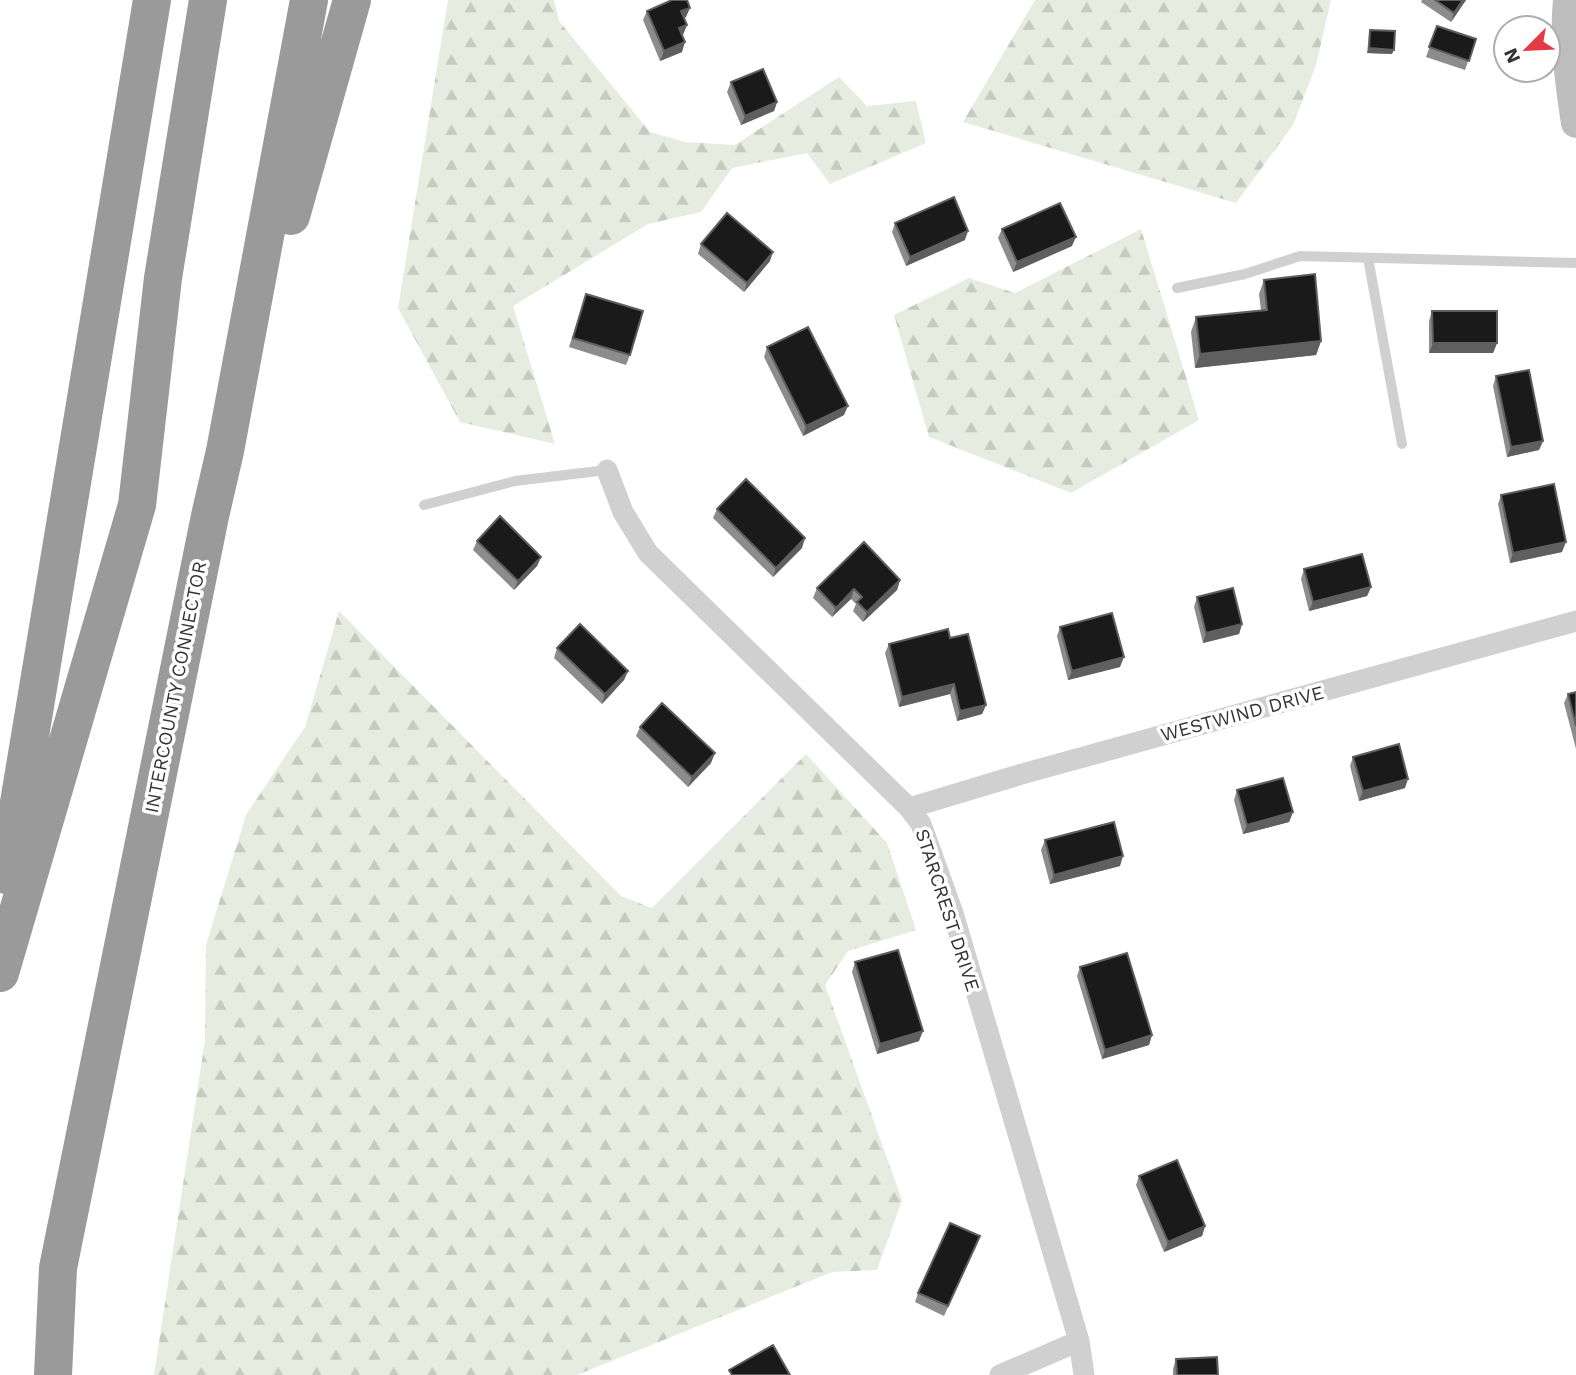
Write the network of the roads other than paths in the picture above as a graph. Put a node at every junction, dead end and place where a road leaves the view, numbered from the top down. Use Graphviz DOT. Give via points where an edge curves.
graph roads {
  1 [pos="152,0"];
  2 [pos="208,0"];
  3 [pos="309,0"];
  4 [pos="352,0"];
  5 [pos="1568,0"];
  6 [pos="1576,123"];
  7 [pos="1368,258"];
  8 [pos="1576,263"];
  9 [pos="1177,288"];
  10 [pos="1402,444"];
  11 [pos="225,451"];
  12 [pos="607,470"];
  13 [pos="424,505"];
  14 [pos="1576,621"];
  15 [pos="909,807"];
  16 [pos="0,918"];
  17 [pos="0,973"];
  18 [pos="1079,1341"];
  19 [pos="53,1375"];
  20 [pos="1000,1375"];
  21 [pos="1084,1375"];
  1 -- 16 [label="highway"];
  2 -- 17 [label="highway" via="163,278 137,505"];
  3 -- 11 [label="highway, INTERCOUNTY CONNECTOR"];
  4 -- 11 [label="highway"];
  5 -- 6 [label="main road"];
  7 -- 8 [label="lane"];
  7 -- 9 [label="lane" via="1300,256 1245,274"];
  7 -- 10 [label="lane"];
  11 -- 19 [label="highway, INTERCOUNTY CONNECTOR" via="58,1268"];
  12 -- 13 [label="lane" via="515,481"];
  12 -- 15 [label="street, STARCREST DRIVE" via="622,512 648,553"];
  14 -- 15 [label="street, WESTWIND DRIVE"];
  15 -- 18 [label="street, STARCREST DRIVE" via="921,824 953,913"];
  18 -- 20 [label="street"];
  18 -- 21 [label="street, STARCREST DRIVE"];
}
